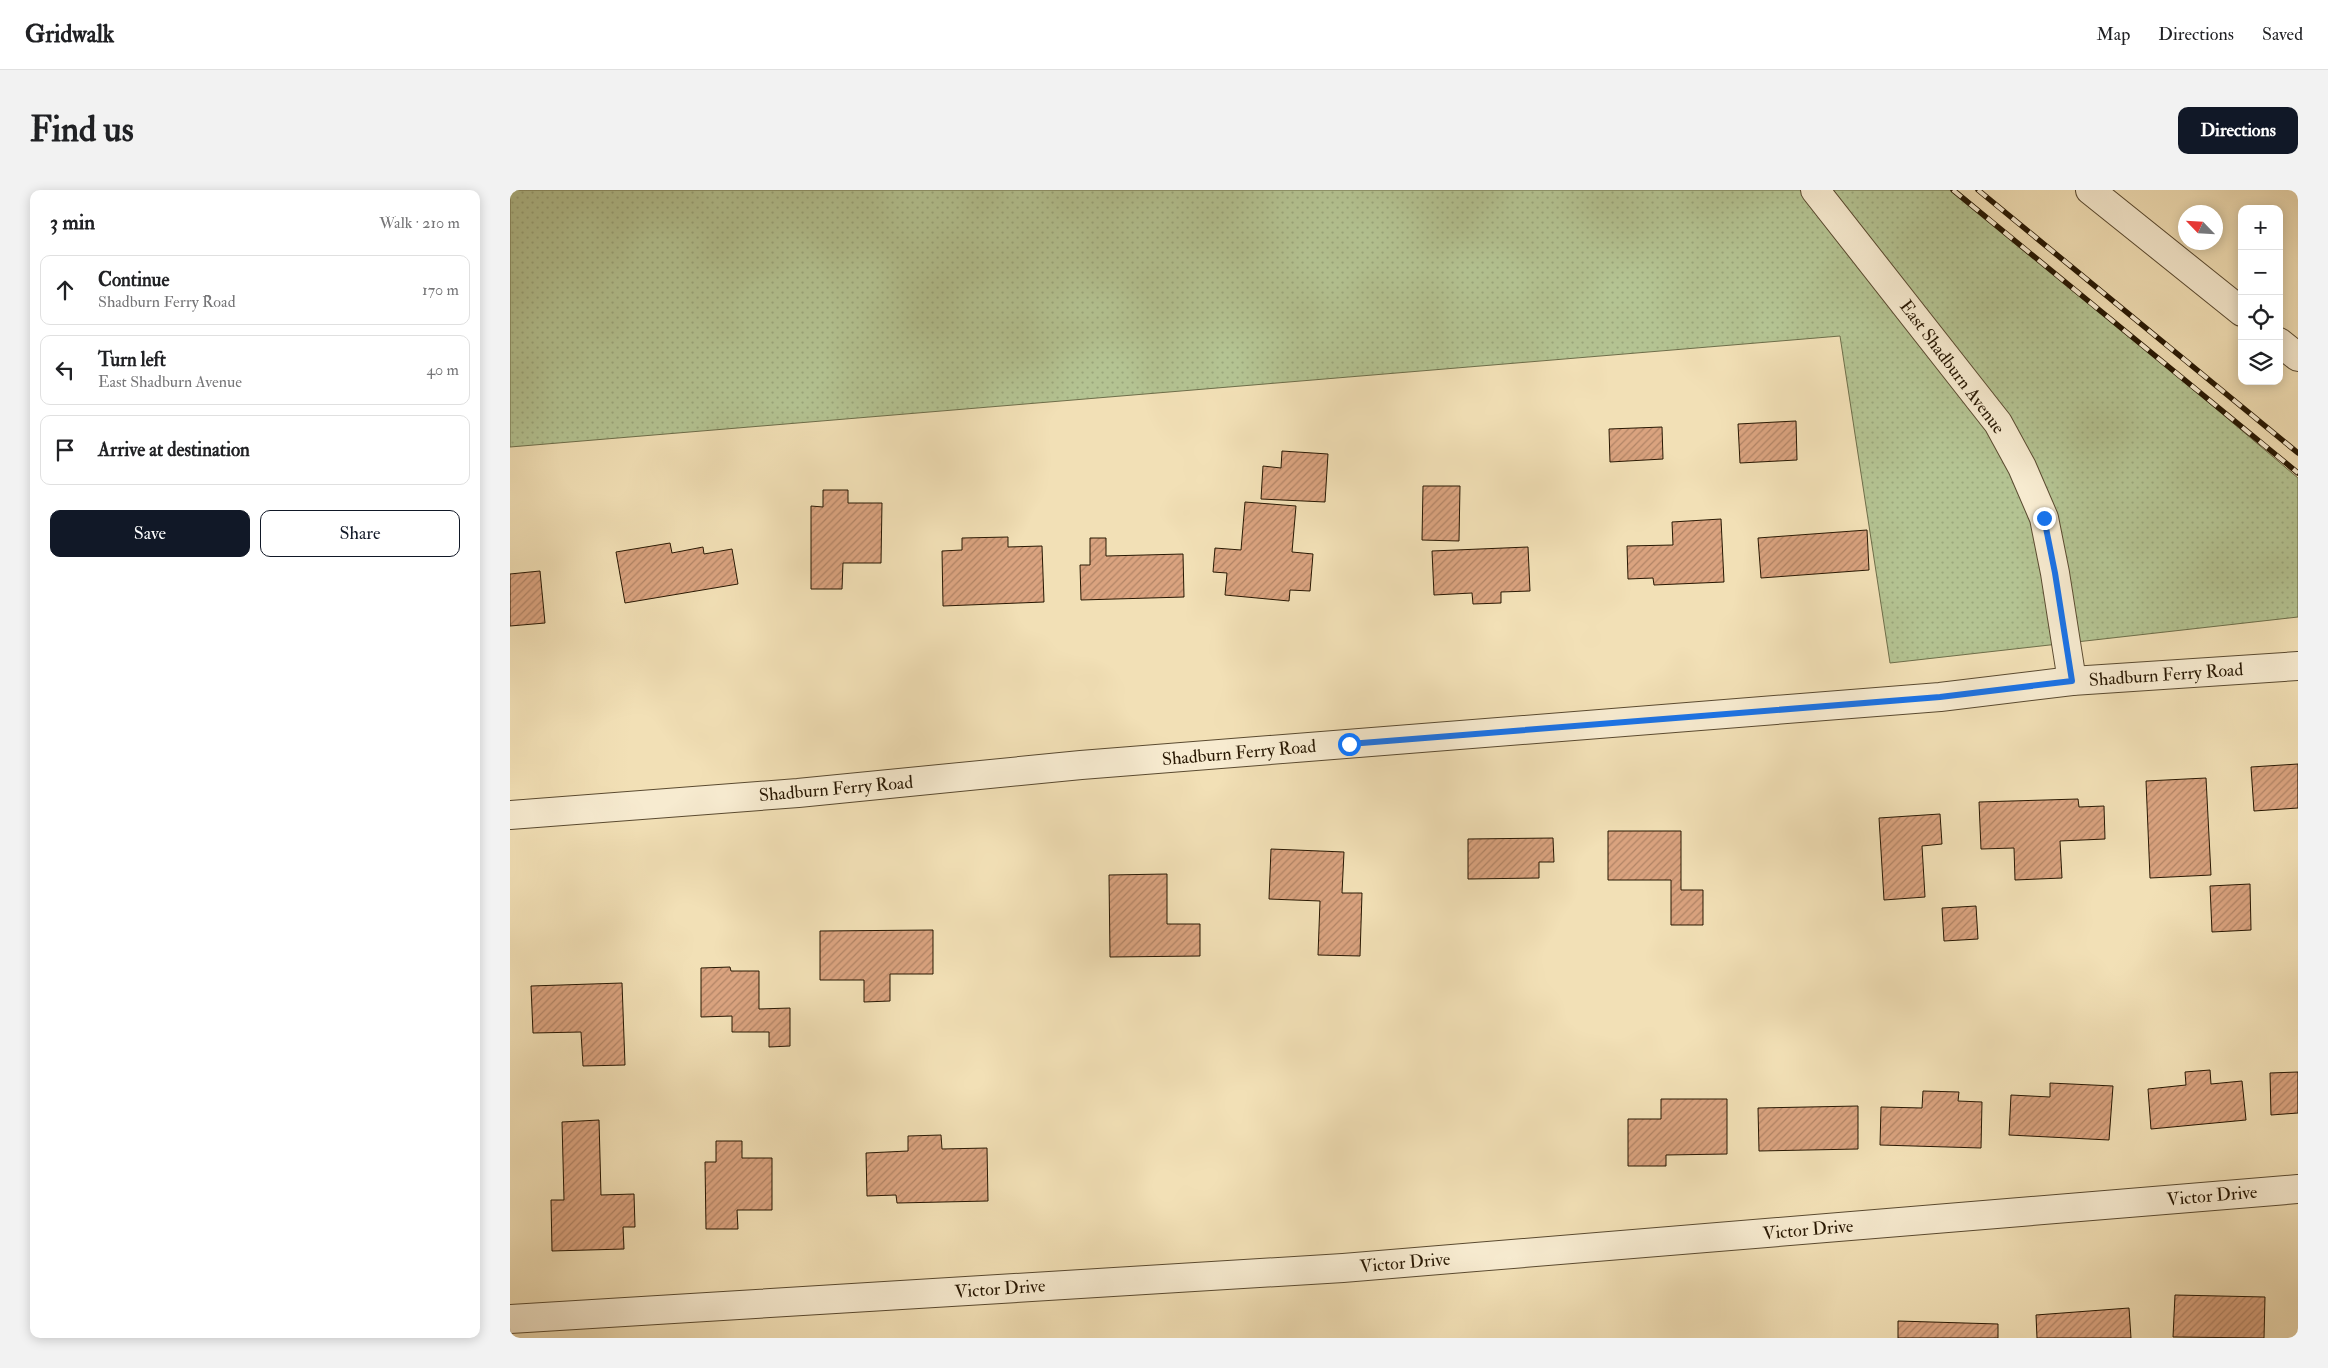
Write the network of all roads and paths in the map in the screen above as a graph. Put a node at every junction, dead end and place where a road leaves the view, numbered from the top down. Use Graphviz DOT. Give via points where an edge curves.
graph roads {
  1 [pos="1815,190"];
  2 [pos="2090,190"];
  3 [pos="2238,309"];
  4 [pos="2283,345"];
  5 [pos="2298,357"];
  6 [pos="2298,666"];
  7 [pos="2072,681"];
  8 [pos="510,815"];
  9 [pos="2298,1189"];
  10 [pos="510,1320"];
  1 -- 7 [label="street, East Shadburn Avenue" via="1998,423 2022,467 2044,518"];
  2 -- 3 [label="street"];
  4 -- 5 [label="street"];
  6 -- 7 [label="street, Shadburn Ferry Road"];
  7 -- 8 [label="street, Shadburn Ferry Road" via="1930,698"];
  9 -- 10 [label="street, Victor Drive" via="1343,1268"];
}
